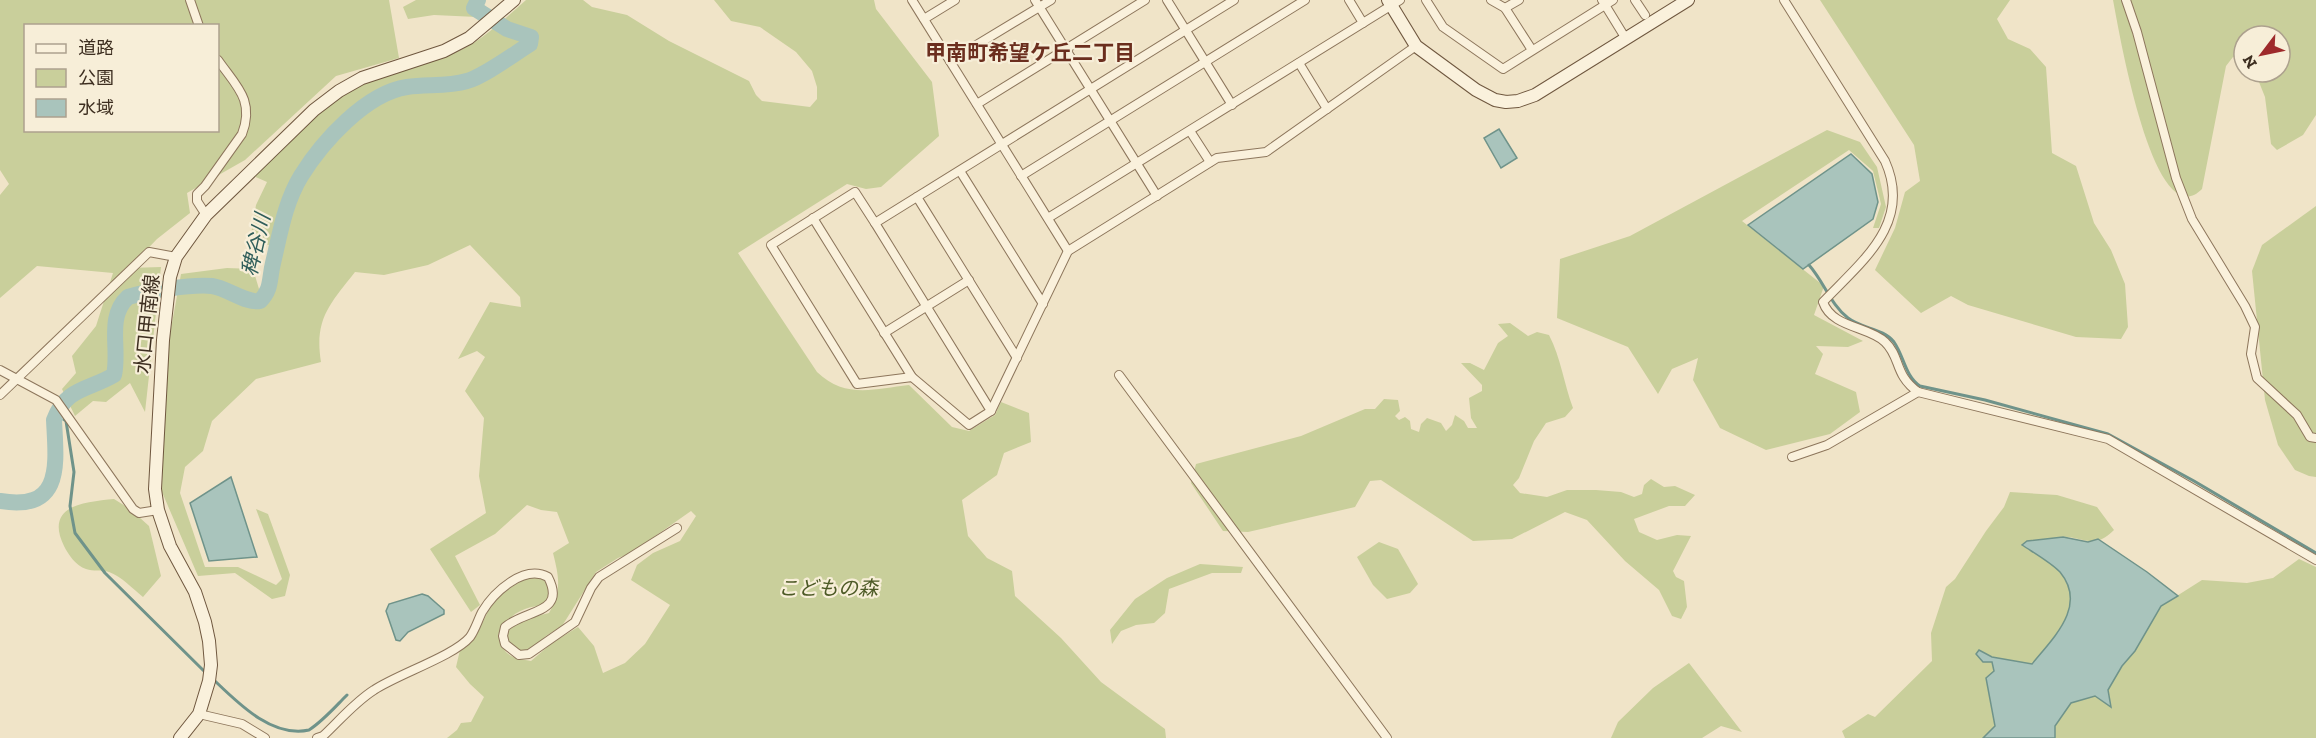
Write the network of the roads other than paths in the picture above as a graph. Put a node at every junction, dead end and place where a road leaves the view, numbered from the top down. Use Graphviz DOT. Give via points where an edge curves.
graph roads {
  1 [pos="190,0"];
  2 [pos="514,0"];
  3 [pos="912,0"];
  4 [pos="955,0"];
  5 [pos="1051,0"];
  6 [pos="1145,0"];
  7 [pos="1167,0"];
  8 [pos="1234,0"];
  9 [pos="1305,0"];
  10 [pos="1348,0"];
  11 [pos="1426,0"];
  12 [pos="1491,0"];
  13 [pos="1519,0"];
  14 [pos="1635,0"];
  15 [pos="1688,0"];
  16 [pos="1784,0"];
  17 [pos="2126,0"];
  18 [pos="1393,2"];
  19 [pos="1607,2"];
  20 [pos="1037,3"];
  21 [pos="1505,8"];
  22 [pos="1645,15"];
  23 [pos="924,19"];
  24 [pos="1363,23"];
  25 [pos="198,24"];
  26 [pos="1186,30"];
  27 [pos="1626,39"];
  28 [pos="1416,46"];
  29 [pos="1065,50"];
  30 [pos="1532,50"];
  31 [pos="950,61"];
  32 [pos="219,62"];
  33 [pos="1206,62"];
  34 [pos="1299,63"];
  35 [pos="1090,89"];
  36 [pos="977,104"];
  37 [pos="1232,105"];
  38 [pos="1327,109"];
  39 [pos="1110,121"];
  40 [pos="1190,131"];
  41 [pos="1002,144"];
  42 [pos="1210,162"];
  43 [pos="1137,163"];
  44 [pos="960,171"];
  45 [pos="1022,176"];
  46 [pos="1157,196"];
  47 [pos="917,197"];
  48 [pos="206,215"];
  49 [pos="813,218"];
  50 [pos="1048,218"];
  51 [pos="875,223"];
  52 [pos="1068,251"];
  53 [pos="176,257"];
  54 [pos="969,280"];
  55 [pos="1043,304"];
  56 [pos="926,307"];
  57 [pos="884,333"];
  58 [pos="1017,358"];
  59 [pos="0,370"];
  60 [pos="1119,375"];
  61 [pos="912,377"];
  62 [pos="17,378"];
  63 [pos="1918,392"];
  64 [pos="0,395"];
  65 [pos="991,411"];
  66 [pos="2316,438"];
  67 [pos="1792,457"];
  68 [pos="158,510"];
  69 [pos="677,528"];
  70 [pos="2316,560"];
  71 [pos="199,714"];
  72 [pos="180,738"];
  73 [pos="265,738"];
  74 [pos="317,738"];
  75 [pos="1388,738"];
  1 -- 25 [label="street"];
  2 -- 48 [label="main road, 水口甲南線" via="469,38 444,51 362,78 339,91 314,110"];
  3 -- 23 [label="street"];
  4 -- 23 [label="street"];
  5 -- 20 [label="street"];
  6 -- 29 [label="street"];
  7 -- 26 [label="street"];
  8 -- 26 [label="street"];
  9 -- 33 [label="street"];
  10 -- 24 [label="street"];
  11 -- 30 [label="street" via="1443,27 1503,69"];
  12 -- 21 [label="street"];
  13 -- 21 [label="street"];
  14 -- 22 [label="street"];
  15 -- 27 [label="main road"];
  16 -- 63 [label="street" via="1885,161 1892,180 1892,213 1883,235 1823,302 1843,322 1885,342 1901,376"];
  17 -- 66 [label="street" via="2176,178 2192,219 2255,327 2251,354 2257,378 2297,415 2310,437"];
  18 -- 24 [label="street"];
  18 -- 28 [label="main road"];
  19 -- 27 [label="street"];
  19 -- 30 [label="street"];
  20 -- 29 [label="street"];
  20 -- 31 [label="street"];
  21 -- 30 [label="street"];
  23 -- 31 [label="street"];
  24 -- 34 [label="street"];
  26 -- 33 [label="street"];
  26 -- 35 [label="street"];
  27 -- 28 [label="main road" via="1535,95 1506,102 1487,97"];
  28 -- 38 [label="street"];
  29 -- 35 [label="street"];
  29 -- 36 [label="street"];
  31 -- 36 [label="street"];
  32 -- 48 [label="street" via="246,102 246,124 197,194"];
  33 -- 37 [label="street"];
  33 -- 39 [label="street"];
  34 -- 37 [label="street"];
  34 -- 38 [label="street"];
  35 -- 39 [label="street"];
  35 -- 41 [label="street"];
  36 -- 41 [label="street"];
  37 -- 40 [label="street"];
  38 -- 42 [label="street" via="1266,152 1226,156"];
  39 -- 43 [label="street"];
  39 -- 45 [label="street"];
  40 -- 42 [label="street"];
  40 -- 43 [label="street"];
  41 -- 44 [label="street"];
  41 -- 45 [label="street"];
  42 -- 46 [label="street"];
  43 -- 46 [label="street"];
  43 -- 50 [label="street"];
  44 -- 47 [label="street"];
  44 -- 55 [label="street"];
  45 -- 50 [label="street"];
  46 -- 52 [label="street"];
  47 -- 51 [label="street"];
  47 -- 54 [label="street"];
  48 -- 53 [label="main road, 水口甲南線"];
  49 -- 51 [label="street" via="855,192"];
  49 -- 57 [label="street"];
  49 -- 61 [label="street" via="771,245 857,384"];
  50 -- 52 [label="street"];
  51 -- 56 [label="street"];
  52 -- 55 [label="street"];
  53 -- 62 [label="street" via="149,252"];
  53 -- 68 [label="main road, 水口甲南線" via="165,309 155,489"];
  54 -- 56 [label="street"];
  54 -- 58 [label="street"];
  55 -- 58 [label="street"];
  56 -- 57 [label="street"];
  56 -- 65 [label="street"];
  57 -- 61 [label="street"];
  58 -- 65 [label="street"];
  59 -- 62 [label="street"];
  60 -- 75 [label="street"];
  61 -- 65 [label="street" via="969,425"];
  62 -- 64 [label="street"];
  62 -- 68 [label="street" via="56,400 134,509 139,513"];
  63 -- 67 [label="street" via="1827,445"];
  63 -- 70 [label="street" via="2108,439"];
  68 -- 71 [label="main road, 水口甲南線" via="195,592 209,641 209,676"];
  69 -- 74 [label="street" via="599,577 575,622 530,654 519,655 505,644 505,627 523,615 545,609 554,592 548,577 541,573 521,576 499,592 483,611 471,636 458,647 372,691"];
  71 -- 72 [label="main road, 水口甲南線"];
  71 -- 73 [label="street" via="242,724"];
}
